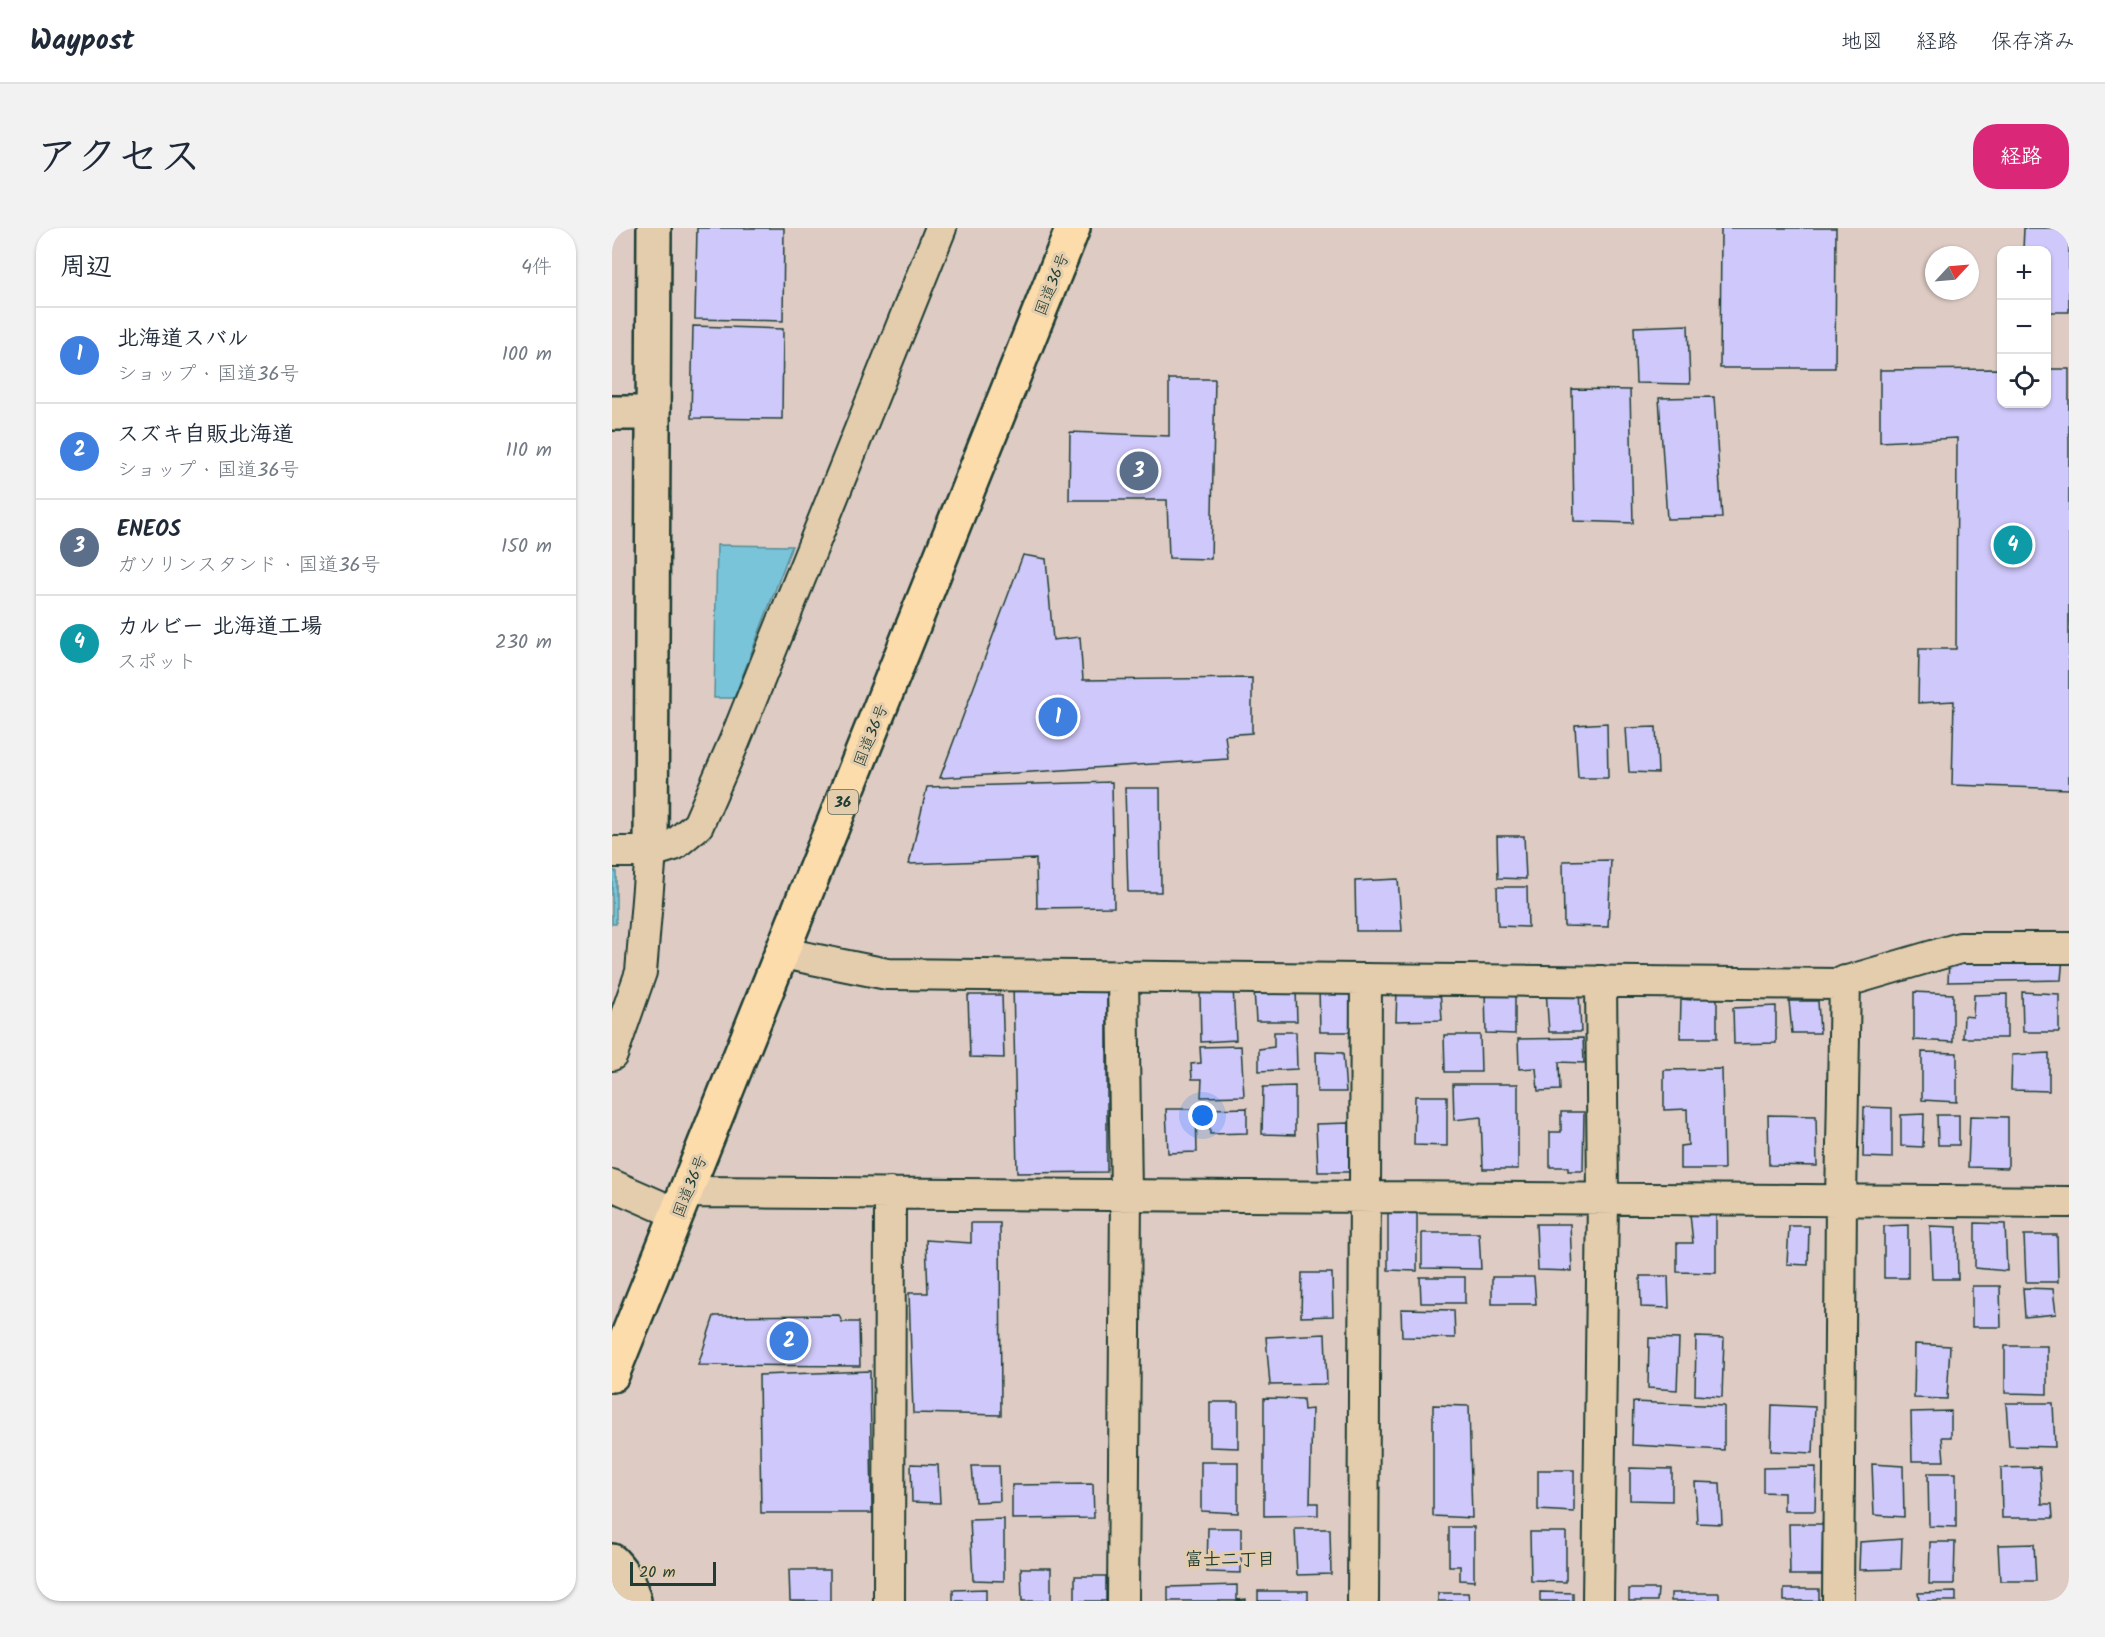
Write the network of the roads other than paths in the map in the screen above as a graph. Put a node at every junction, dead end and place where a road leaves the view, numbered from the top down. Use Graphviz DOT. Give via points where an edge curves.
graph roads {
  1 [pos="654,228"];
  2 [pos="941,228"];
  3 [pos="1073,228"];
  4 [pos="612,413"];
  5 [pos="652,413"];
  6 [pos="612,852"];
  7 [pos="651,852"];
  8 [pos="2069,948"];
  9 [pos="783,953"];
  10 [pos="1123,976"];
  11 [pos="1366,979"];
  12 [pos="1601,981"];
  13 [pos="1845,981"];
  14 [pos="612,1055"];
  15 [pos="612,1185"];
  16 [pos="890,1193"];
  17 [pos="1126,1195"];
  18 [pos="1365,1197"];
  19 [pos="1603,1198"];
  20 [pos="1841,1200"];
  21 [pos="2069,1202"];
  22 [pos="682,1203"];
  23 [pos="612,1375"];
  24 [pos="612,1561"];
  25 [pos="634,1601"];
  26 [pos="889,1601"];
  27 [pos="1123,1601"];
  28 [pos="1363,1601"];
  29 [pos="1598,1601"];
  30 [pos="1838,1601"];
  1 -- 5 [label="street"];
  2 -- 7 [label="street" via="698,825 674,845"];
  3 -- 9 [label="highway, 国道36号 / 36"];
  4 -- 5 [label="street"];
  5 -- 7 [label="street"];
  6 -- 7 [label="street"];
  7 -- 14 [label="street" via="641,972"];
  8 -- 13 [label="street" via="1960,948"];
  9 -- 10 [label="street" via="887,974"];
  9 -- 22 [label="highway, 国道36号 / 36"];
  10 -- 11 [label="street"];
  10 -- 17 [label="street"];
  11 -- 12 [label="street"];
  11 -- 18 [label="street"];
  12 -- 13 [label="street"];
  12 -- 19 [label="street"];
  13 -- 20 [label="street"];
  15 -- 22 [label="street"];
  16 -- 17 [label="street"];
  16 -- 22 [label="street"];
  16 -- 26 [label="street"];
  17 -- 18 [label="street"];
  17 -- 27 [label="street"];
  18 -- 19 [label="street"];
  18 -- 28 [label="street"];
  19 -- 20 [label="street"];
  19 -- 29 [label="street"];
  20 -- 21 [label="street"];
  20 -- 30 [label="street"];
  22 -- 23 [label="highway, 国道36号 / 36"];
  24 -- 25 [label="street" via="630,1585"];
}
